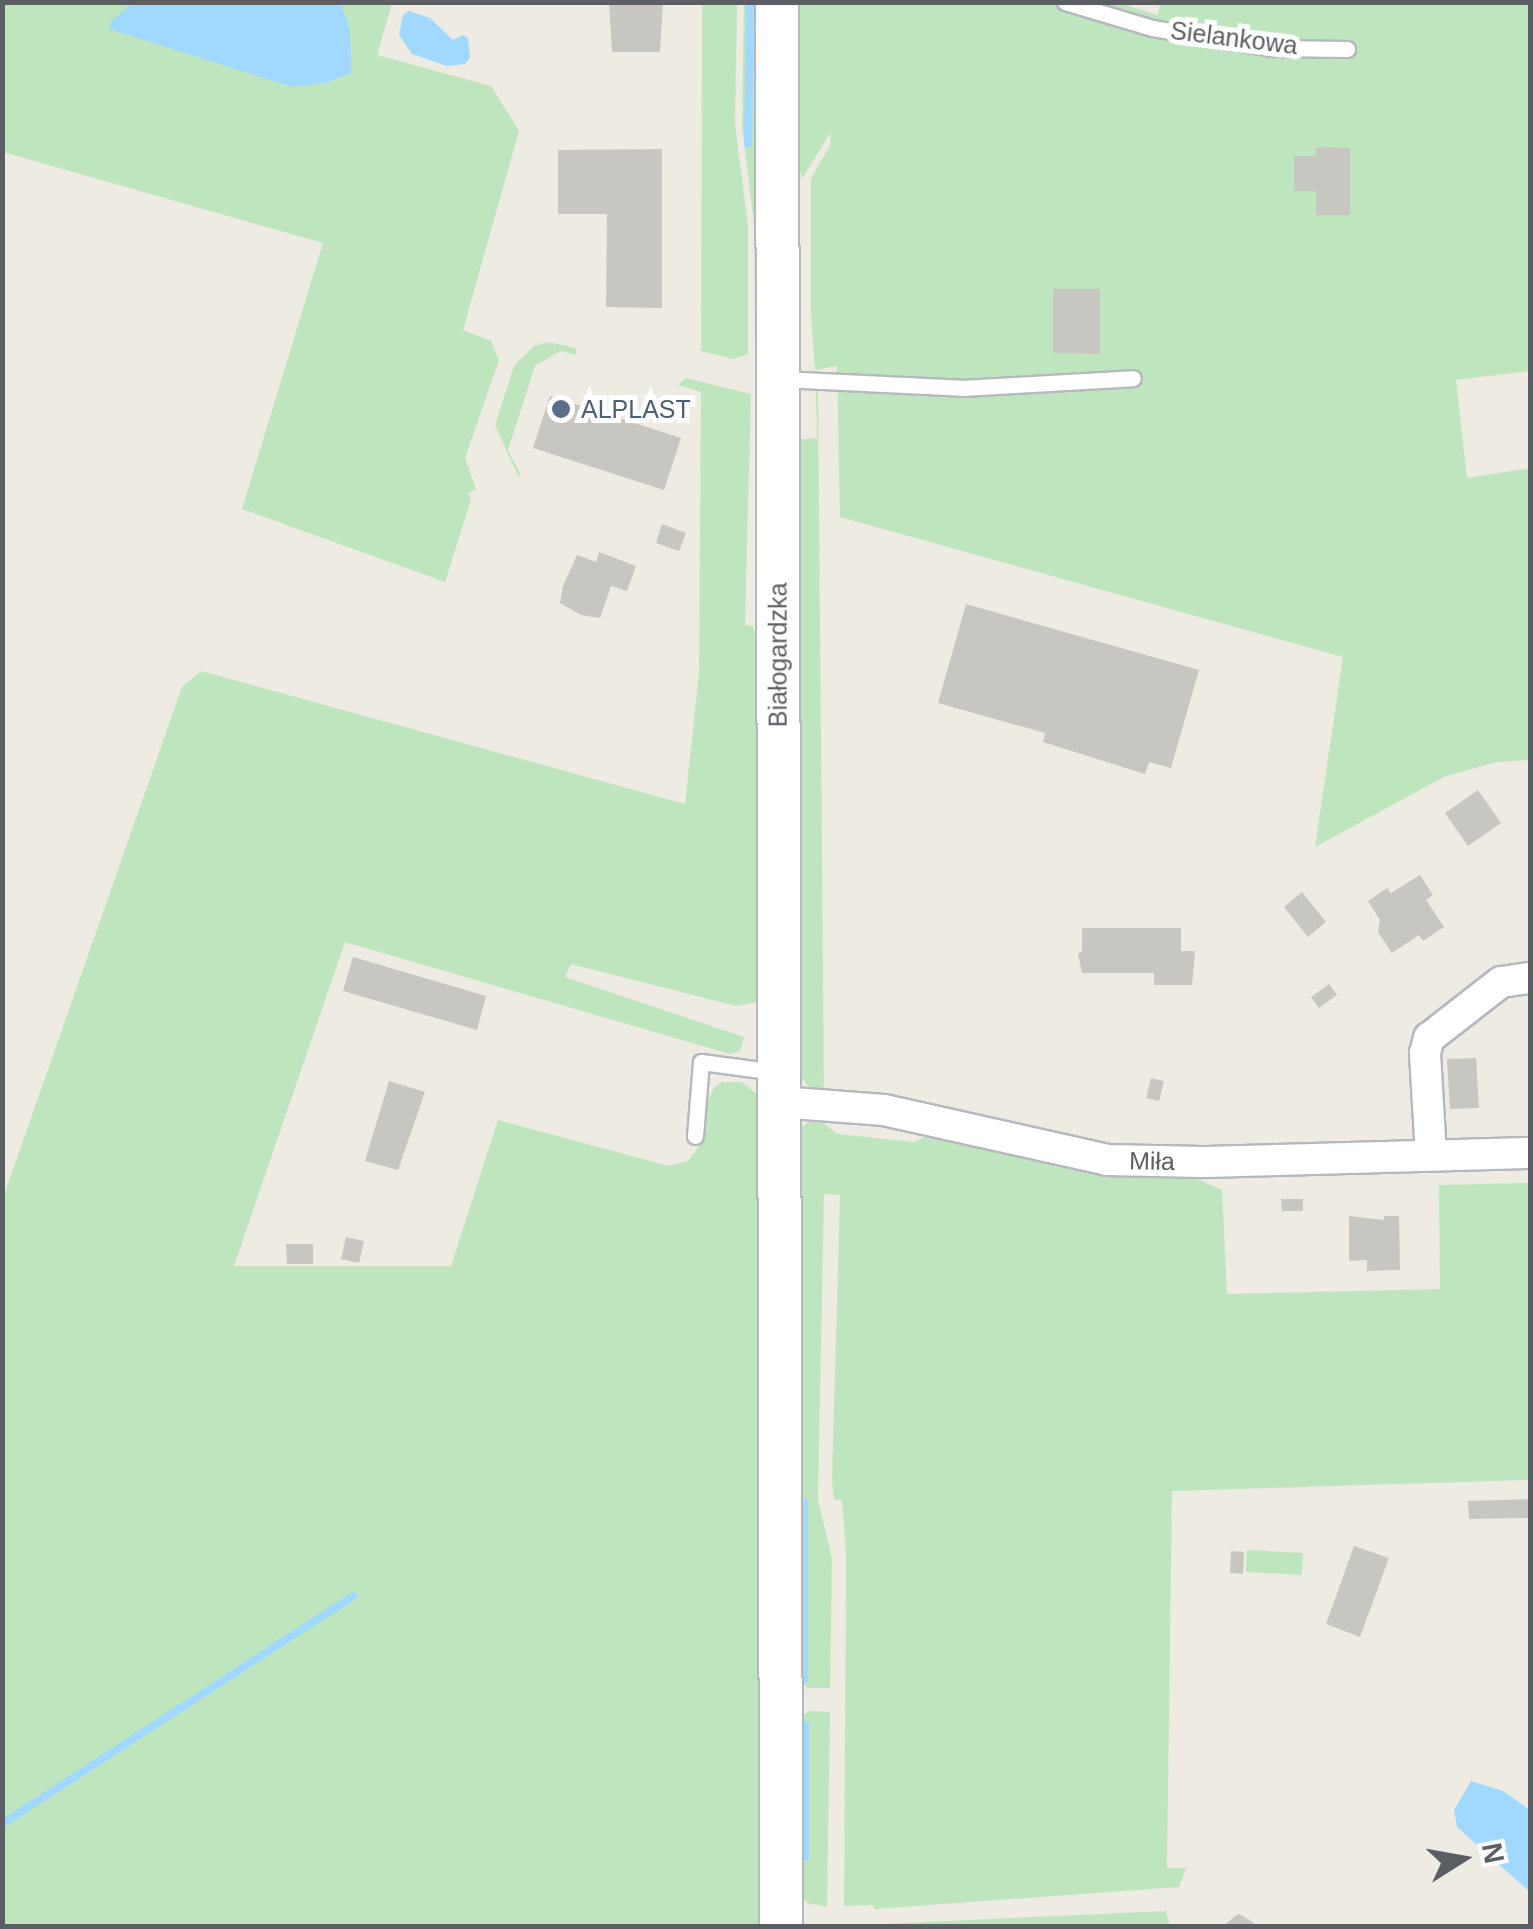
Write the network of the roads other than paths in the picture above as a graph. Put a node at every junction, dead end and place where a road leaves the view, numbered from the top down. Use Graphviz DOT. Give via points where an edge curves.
graph roads {
  1 [pos="777,2"];
  2 [pos="1065,2"];
  3 [pos="1347,49"];
  4 [pos="778,378"];
  5 [pos="1133,378"];
  6 [pos="1530,978"];
  7 [pos="780,1087"];
  8 [pos="695,1136"];
  9 [pos="1530,1153"];
  10 [pos="1431,1155"];
  11 [pos="781,1926"];
  1 -- 4 [label="main road, Białogardzka"];
  2 -- 3 [label="lane, Sielankowa" via="1152,28 1272,48"];
  4 -- 5 [label="lane" via="962,388"];
  4 -- 7 [label="main road, Białogardzka"];
  6 -- 10 [label="street" via="1501,982 1428,1038"];
  7 -- 8 [label="lane" via="701,1062"];
  7 -- 10 [label="street, Miła" via="1106,1160"];
  7 -- 11 [label="main road, Białogardzka"];
  9 -- 10 [label="street, Miła"];
}
